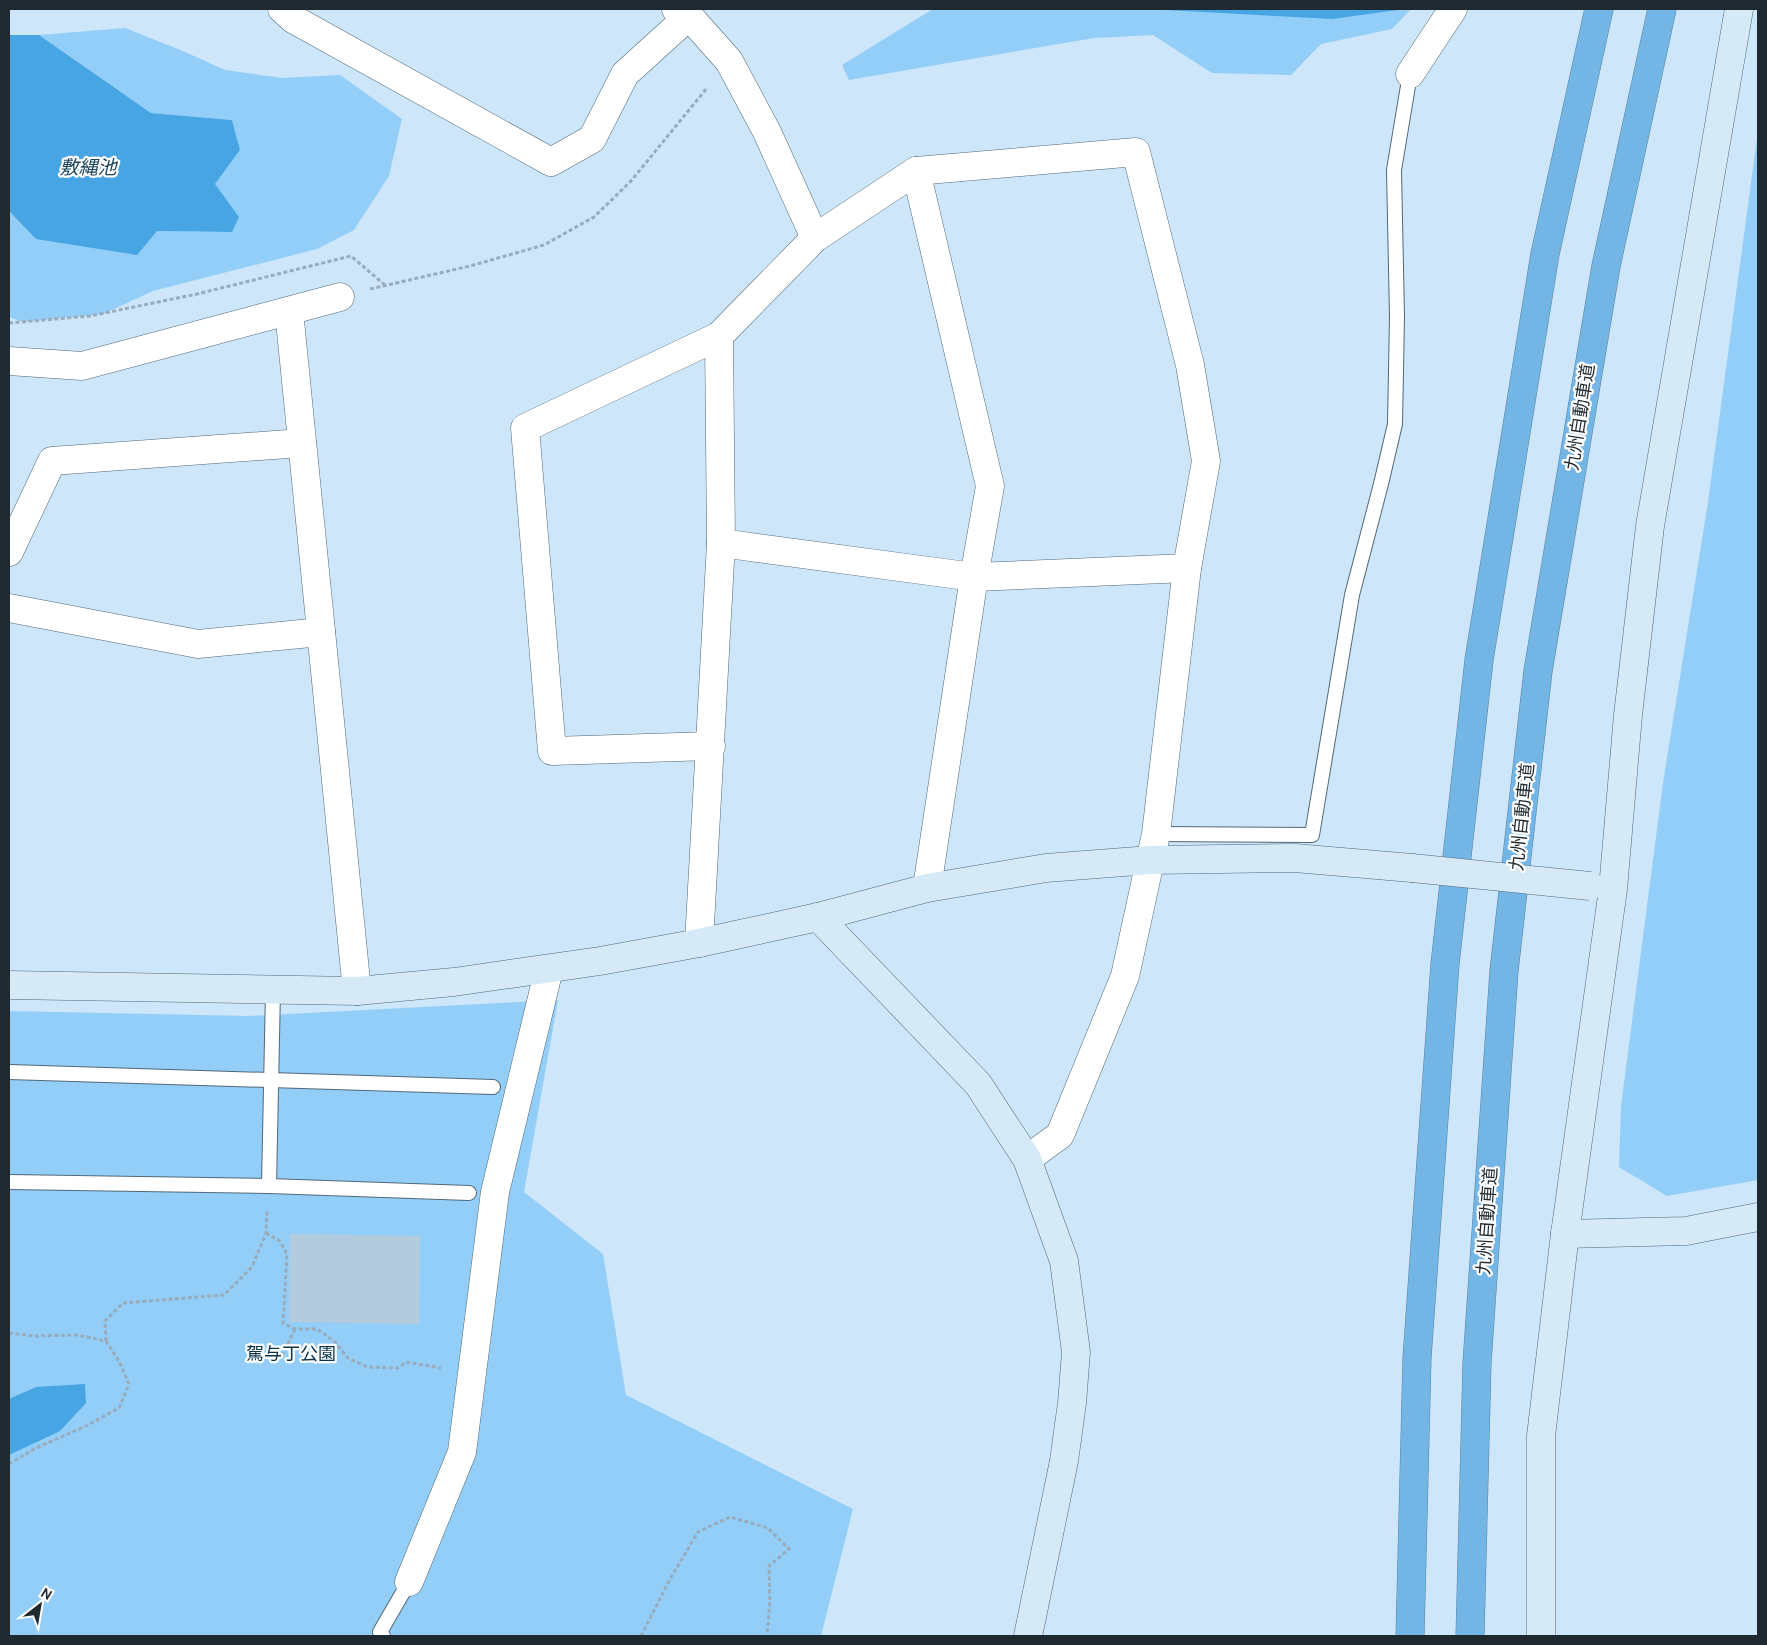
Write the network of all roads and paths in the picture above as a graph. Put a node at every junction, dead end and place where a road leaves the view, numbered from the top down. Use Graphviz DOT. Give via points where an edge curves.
graph roads {
  1 [pos="282,9"];
  2 [pos="1453,9"];
  3 [pos="1599,9"];
  4 [pos="1662,9"];
  5 [pos="1739,9"];
  6 [pos="683,13"];
  7 [pos="729,61"];
  8 [pos="1410,74"];
  9 [pos="916,171"];
  10 [pos="815,238"];
  11 [pos="386,286"];
  12 [pos="340,296"];
  13 [pos="289,310"];
  14 [pos="9,323"];
  15 [pos="719,336"];
  16 [pos="9,361"];
  17 [pos="302,443"];
  18 [pos="722,543"];
  19 [pos="9,552"];
  20 [pos="1187,568"];
  21 [pos="974,577"];
  22 [pos="9,608"];
  23 [pos="321,632"];
  24 [pos="711,746"];
  25 [pos="1156,834"];
  26 [pos="1150,860"];
  27 [pos="927,888"];
  28 [pos="1601,888"];
  29 [pos="818,917"];
  30 [pos="699,943"];
  31 [pos="549,969"];
  32 [pos="9,985"];
  33 [pos="273,990"];
  34 [pos="357,992"];
  35 [pos="9,1072"];
  36 [pos="271,1080"];
  37 [pos="493,1087"];
  38 [pos="1026,1159"];
  39 [pos="9,1182"];
  40 [pos="269,1186"];
  41 [pos="469,1192"];
  42 [pos="1758,1217"];
  43 [pos="1565,1234"];
  44 [pos="295,1329"];
  45 [pos="9,1334"];
  46 [pos="106,1341"];
  47 [pos="282,1356"];
  48 [pos="471,1376"];
  49 [pos="9,1464"];
  50 [pos="409,1582"];
  51 [pos="383,1636"];
  52 [pos="641,1636"];
  53 [pos="766,1636"];
  54 [pos="1028,1636"];
  55 [pos="1410,1636"];
  56 [pos="1470,1636"];
  57 [pos="1541,1636"];
  1 -- 6 [label="street" via="293,19 551,162 592,139 625,74"];
  2 -- 8 [label="street"];
  3 -- 55 [label="highway" via="1545,254 1479,660 1445,964 1417,1358"];
  4 -- 56 [label="highway, 九州自動車道" via="1606,266 1538,672 1504,971 1477,1363"];
  5 -- 28 [label="street" via="1650,526 1628,715"];
  6 -- 7 [label="street"];
  7 -- 10 [label="street" via="768,132"];
  7 -- 11 [label="path" via="631,181 594,217 544,246"];
  8 -- 25 [label="lane" via="1394,170 1395,424 1352,595 1312,835"];
  9 -- 10 [label="street"];
  9 -- 20 [label="street" via="1136,152 1190,365 1206,461"];
  9 -- 21 [label="street" via="990,486"];
  10 -- 15 [label="street"];
  11 -- 12 [label="path"];
  11 -- 14 [label="path" via="351,256 197,294 90,316"];
  12 -- 13 [label="street"];
  13 -- 16 [label="street" via="82,366"];
  13 -- 17 [label="street"];
  15 -- 18 [label="street"];
  15 -- 24 [label="street" via="525,428 552,751"];
  17 -- 19 [label="street" via="52,461"];
  17 -- 23 [label="street"];
  18 -- 21 [label="street"];
  18 -- 24 [label="street"];
  20 -- 21 [label="street"];
  20 -- 25 [label="street"];
  21 -- 27 [label="street"];
  22 -- 23 [label="street" via="198,644"];
  23 -- 34 [label="street"];
  24 -- 30 [label="street"];
  25 -- 26 [label="street"];
  26 -- 27 [label="street" via="1046,868"];
  26 -- 28 [label="street, bridge" via="1295,858"];
  26 -- 38 [label="street" via="1125,976 1060,1135"];
  27 -- 29 [label="street"];
  28 -- 43 [label="street"];
  29 -- 30 [label="street"];
  29 -- 38 [label="street" via="978,1084"];
  30 -- 31 [label="street"];
  31 -- 34 [label="street"];
  31 -- 48 [label="street" via="494,1192"];
  32 -- 33 [label="street"];
  33 -- 34 [label="street"];
  33 -- 36 [label="lane"];
  35 -- 36 [label="lane"];
  36 -- 37 [label="lane"];
  36 -- 40 [label="lane"];
  38 -- 54 [label="street" via="1064,1261 1076,1352 1064,1461"];
  39 -- 40 [label="lane"];
  40 -- 41 [label="lane"];
  42 -- 43 [label="street" via="1686,1231"];
  43 -- 57 [label="street" via="1541,1436"];
  44 -- 46 [label="path" via="283,1324 287,1254 280,1241 266,1233 252,1267 224,1295 124,1303 104,1321"];
  44 -- 47 [label="path"];
  44 -- 48 [label="path" via="317,1329 335,1342 348,1358 367,1368 398,1368 406,1362 456,1370"];
  45 -- 46 [label="path" via="77,1335"];
  46 -- 49 [label="path" via="129,1384 119,1408"];
  48 -- 50 [label="street" via="462,1452"];
  50 -- 51 [label="lane" via="380,1632"];
  52 -- 53 [label="path" via="698,1532 730,1517 768,1528 789,1549 769,1566"];
}
